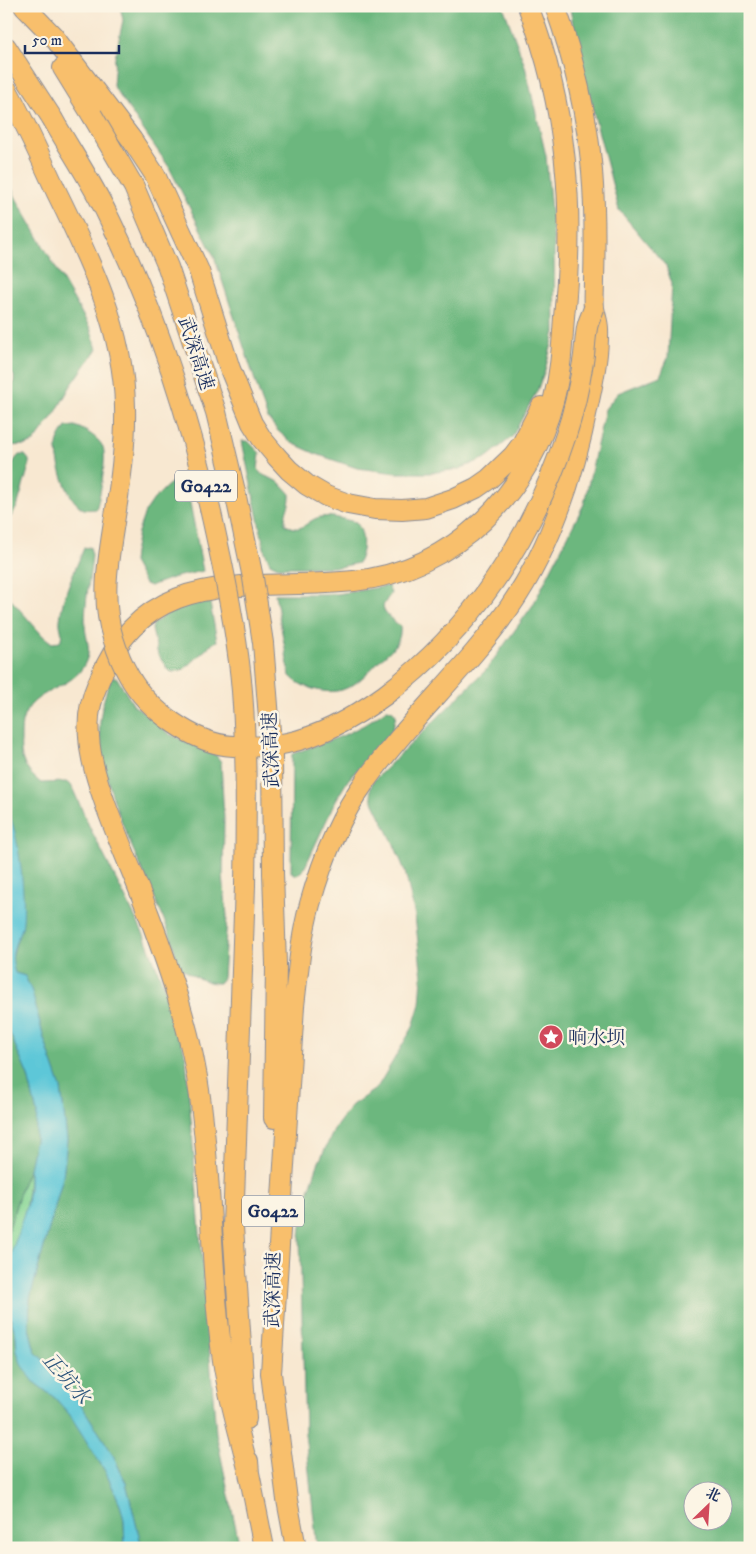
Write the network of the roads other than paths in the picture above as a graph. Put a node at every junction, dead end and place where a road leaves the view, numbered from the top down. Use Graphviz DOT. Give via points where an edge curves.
graph roads {
  1 [pos="16,6"];
  2 [pos="24,6"];
  3 [pos="528,6"];
  4 [pos="555,6"];
  5 [pos="6,47"];
  6 [pos="6,88"];
  7 [pos="594,308"];
  8 [pos="564,328"];
  9 [pos="272,1373"];
  10 [pos="249,1473"];
  11 [pos="264,1548"];
  12 [pos="296,1548"];
  1 -- 9 [label="highway, 武深高速 / G0422, bridge" via="63,67 92,115 134,188 168,267 216,412 253,578 263,644 272,756 276,964"];
  2 -- 8 [label="highway" via="53,36 132,140 154,175 199,271 230,369 252,423 277,457 307,485 348,504 402,510 426,508 476,488 513,456 529,431 543,404"];
  3 -- 8 [label="highway" via="548,66 563,143 570,238"];
  4 -- 7 [label="highway" via="577,80 592,171"];
  5 -- 10 [label="highway, 武深高速 / G0422, bridge" via="108,214 150,310 205,480 234,623 246,762 233,1227"];
  6 -- 7 [label="highway, bridge" via="90,265 108,308 120,358 125,406 122,470 107,579 112,635 130,678 145,698 182,729 205,740 226,746 259,747 314,736 385,695 438,651 457,630 511,557 552,473 578,394 587,327"];
  7 -- 9 [label="highway" via="598,329 594,379 583,432 562,503 534,566 487,637 364,782 329,848 310,905 294,1006"];
  8 -- 10 [label="highway" via="559,376 540,444 515,485 478,526 431,557 384,575 357,580 214,588 177,597 146,615 123,638 95,689 88,734 96,775 170,972 195,1066 208,1167 217,1317 225,1372"];
  9 -- 12 [label="highway, 武深高速 / G0422"];
  10 -- 11 [label="highway, 武深高速 / G0422"];
}
